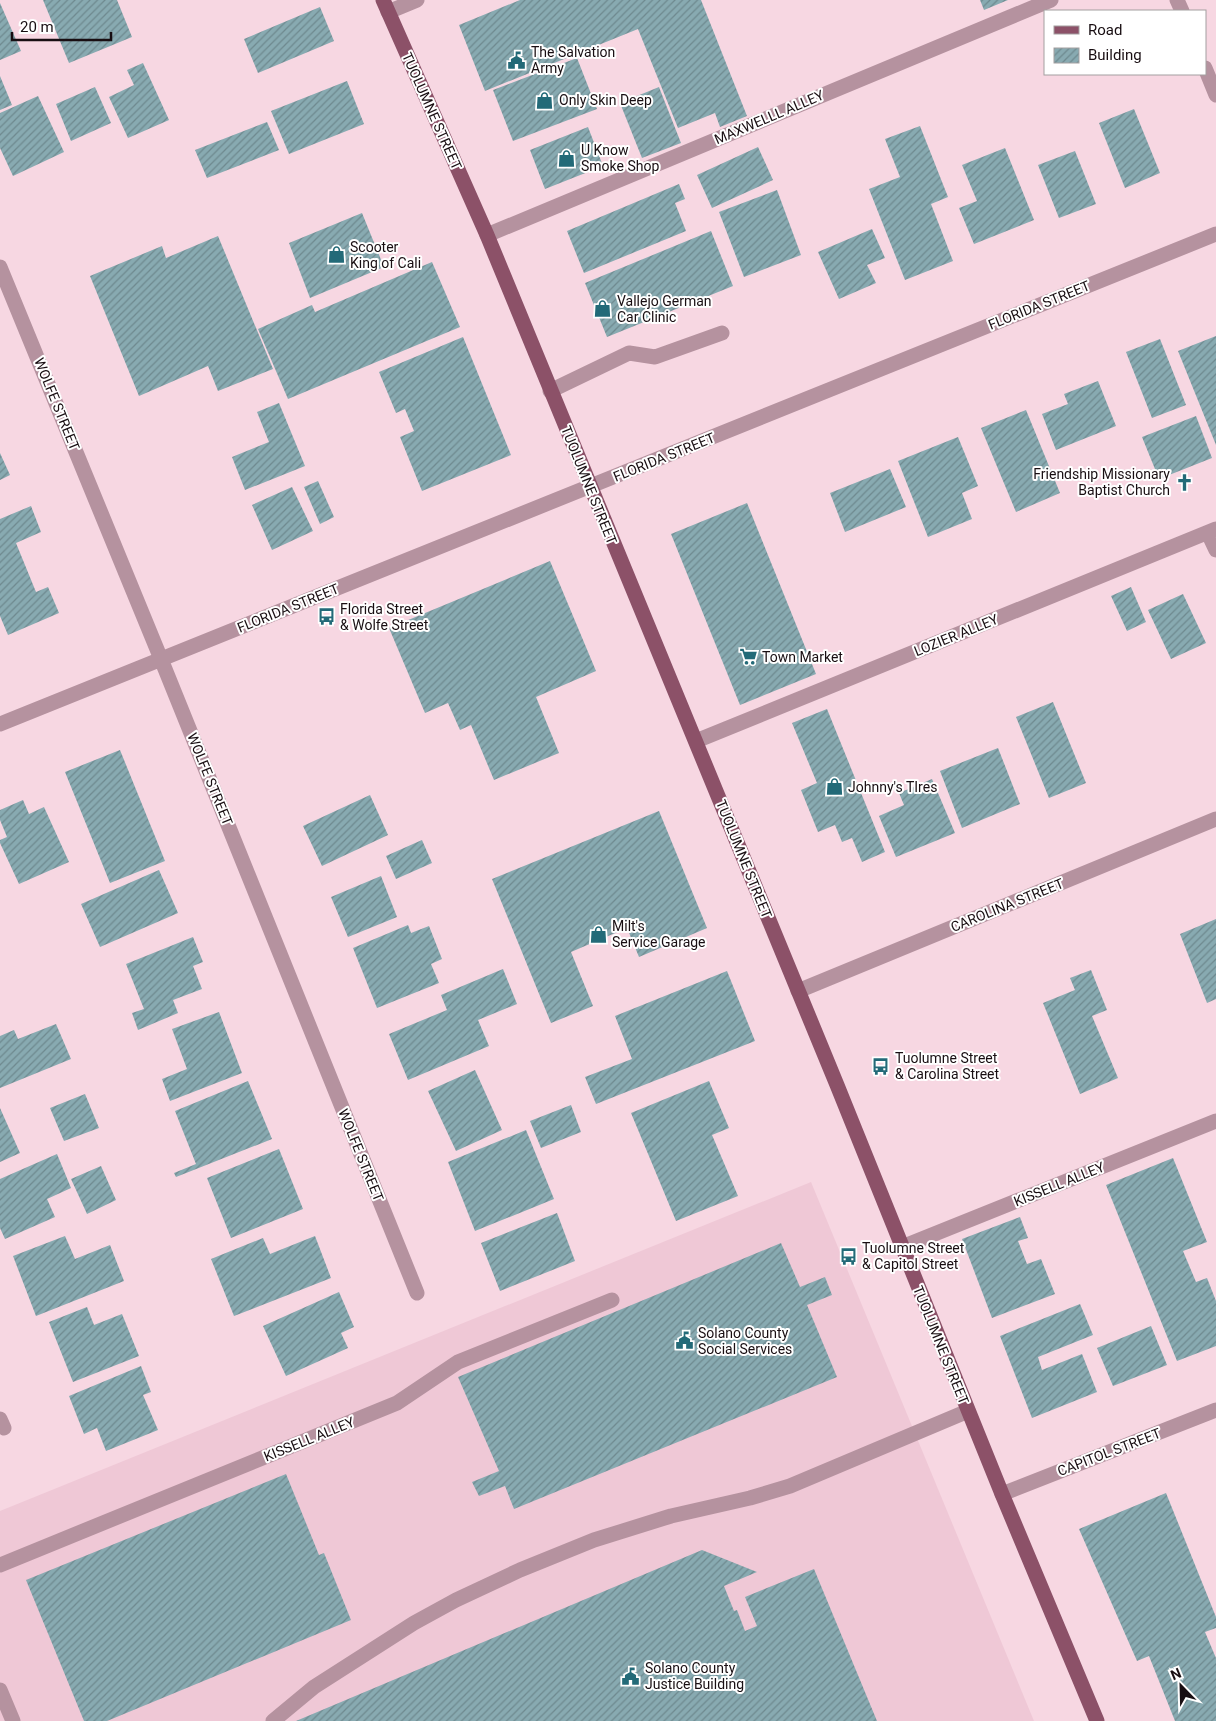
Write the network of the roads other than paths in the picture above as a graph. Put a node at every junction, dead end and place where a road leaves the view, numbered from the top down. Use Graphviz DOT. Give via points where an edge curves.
graph roads {
  1 [pos="417,0"];
  2 [pos="1051,0"];
  3 [pos="385,6"];
  4 [pos="1206,70"];
  5 [pos="1216,95"];
  6 [pos="1216,234"];
  7 [pos="486,235"];
  8 [pos="0,267"];
  9 [pos="722,333"];
  10 [pos="550,390"];
  11 [pos="589,487"];
  12 [pos="1212,531"];
  13 [pos="1216,550"];
  14 [pos="161,659"];
  15 [pos="0,724"];
  16 [pos="696,741"];
  17 [pos="1216,819"];
  18 [pos="798,992"];
  19 [pos="1216,1120"];
  20 [pos="902,1247"];
  21 [pos="417,1292"];
  22 [pos="612,1300"];
  23 [pos="1216,1410"];
  24 [pos="968,1411"];
  25 [pos="1002,1494"];
  26 [pos="0,1565"];
  27 [pos="0,1690"];
  28 [pos="13,1721"];
  29 [pos="273,1721"];
  30 [pos="1097,1721"];
  1 -- 3 [label="street"];
  2 -- 7 [label="street, MAXWELLL ALLEY"];
  3 -- 7 [label="main road, TUOLUMNE STREET"];
  4 -- 5 [label="street"];
  6 -- 11 [label="street, FLORIDA STREET"];
  7 -- 10 [label="main road, TUOLUMNE STREET"];
  8 -- 14 [label="street, WOLFE STREET"];
  9 -- 10 [label="street" via="655,357 629,353"];
  10 -- 11 [label="main road, TUOLUMNE STREET"];
  11 -- 14 [label="street, FLORIDA STREET"];
  11 -- 16 [label="main road, TUOLUMNE STREET"];
  12 -- 13 [label="street"];
  12 -- 16 [label="street, LOZIER ALLEY"];
  14 -- 15 [label="street, FLORIDA STREET"];
  14 -- 21 [label="street, WOLFE STREET"];
  16 -- 18 [label="main road, TUOLUMNE STREET"];
  17 -- 18 [label="street, CAROLINA STREET"];
  18 -- 20 [label="main road, TUOLUMNE STREET"];
  19 -- 20 [label="street, KISSELL ALLEY"];
  20 -- 24 [label="main road, TUOLUMNE STREET"];
  22 -- 26 [label="street, KISSELL ALLEY" via="458,1362 397,1403"];
  23 -- 25 [label="street, CAPITOL STREET"];
  24 -- 25 [label="main road, TUOLUMNE STREET"];
  24 -- 29 [label="street" via="790,1486 663,1518 594,1540 520,1570 414,1623 314,1687"];
  25 -- 30 [label="main road, TUOLUMNE STREET"];
  27 -- 28 [label="street"];
}
